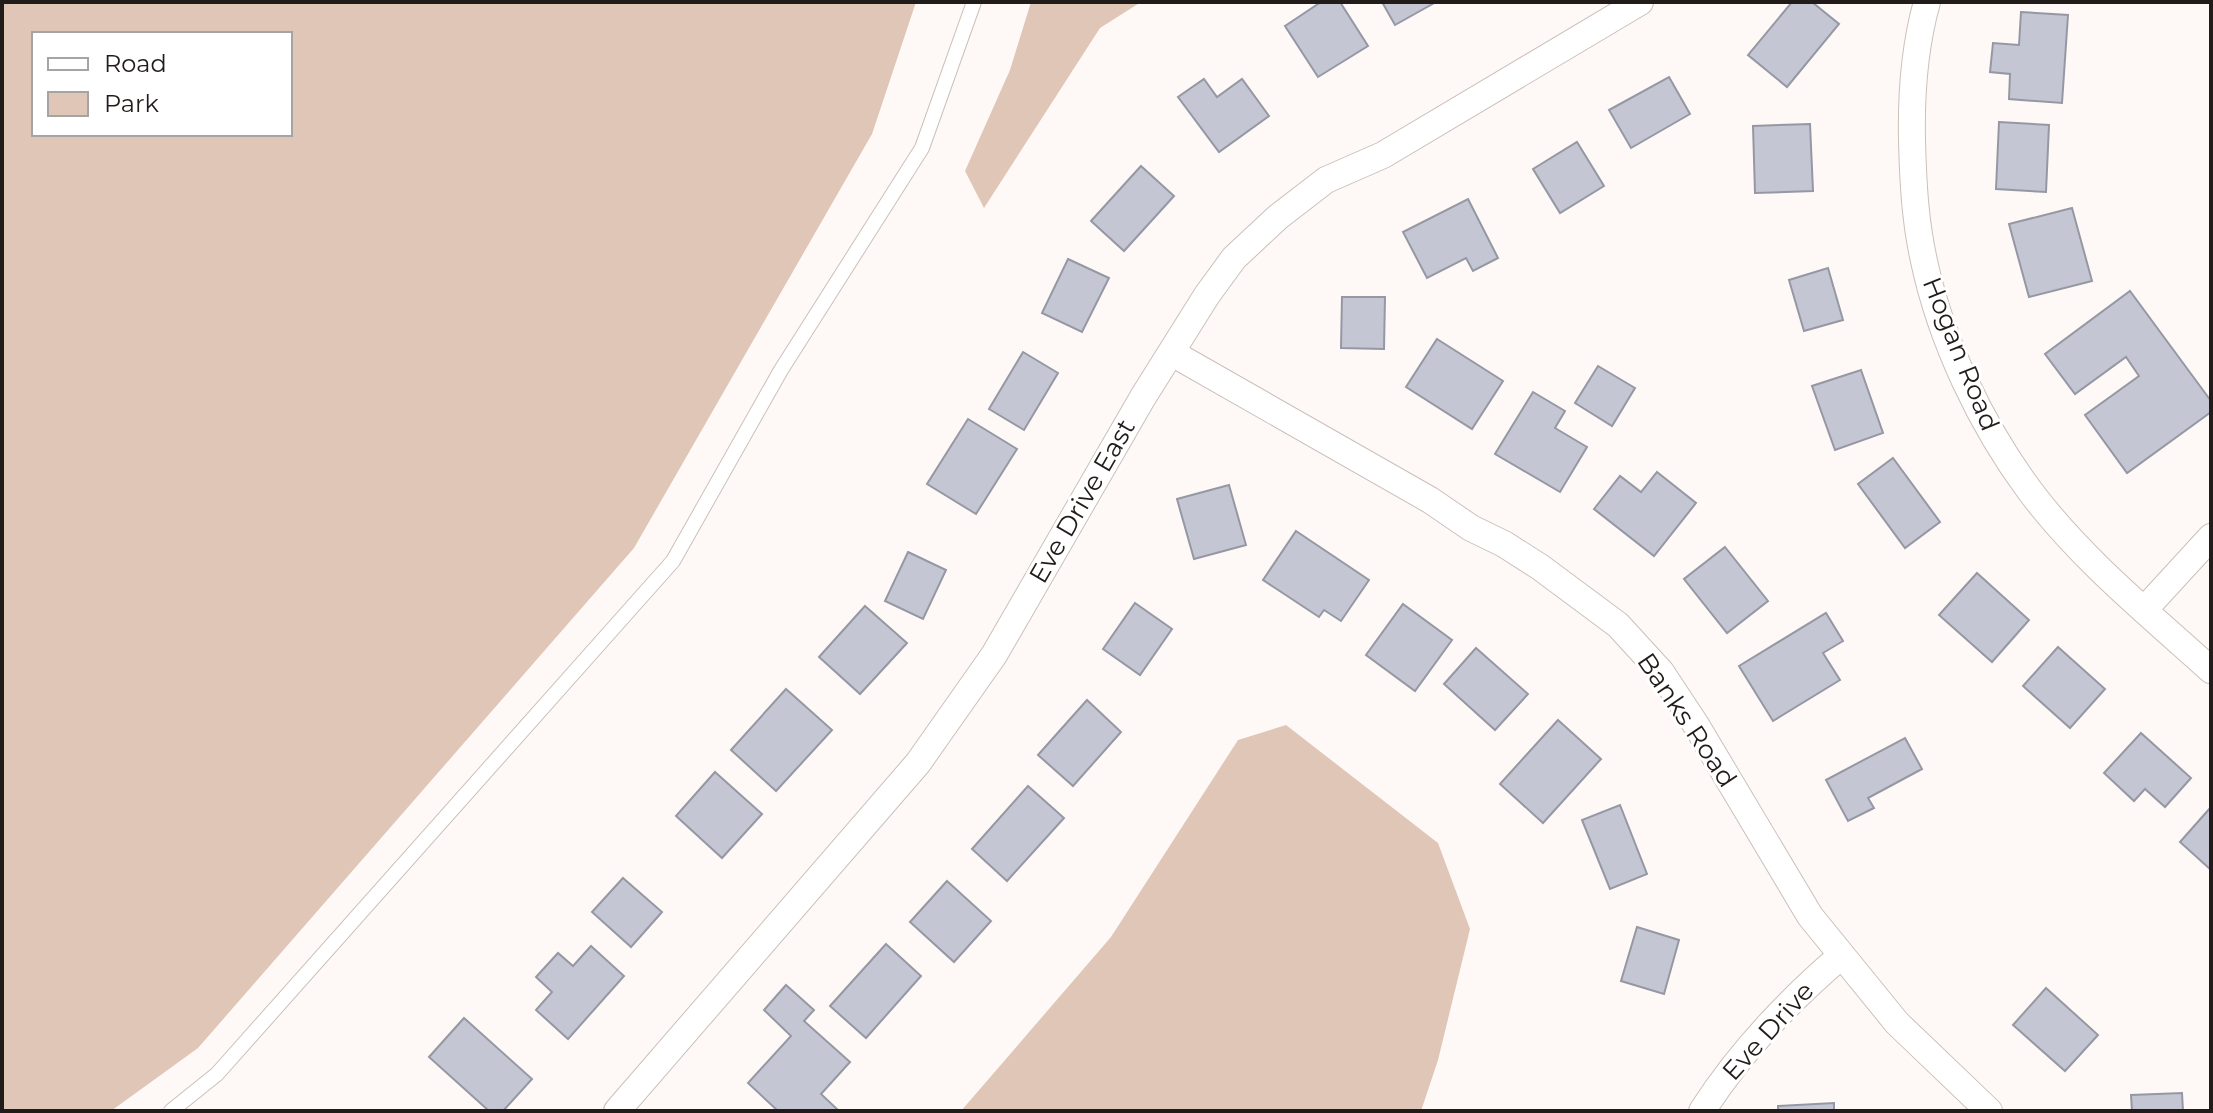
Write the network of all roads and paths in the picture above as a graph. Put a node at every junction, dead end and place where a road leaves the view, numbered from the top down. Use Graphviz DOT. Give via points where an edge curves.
graph roads {
  1 [pos="974,2"];
  2 [pos="1640,2"];
  3 [pos="1927,2"];
  4 [pos="1172,353"];
  5 [pos="2211,537"];
  6 [pos="2144,610"];
  7 [pos="2211,670"];
  8 [pos="1841,956"];
  9 [pos="171,1111"];
  10 [pos="617,1111"];
  11 [pos="1702,1111"];
  12 [pos="1989,1111"];
  1 -- 9 [label="lane" via="922,148 781,370 673,561 217,1074"];
  2 -- 4 [label="street, Eve Drive East" via="1383,155 1326,180 1234,258"];
  3 -- 6 [label="street, Hogan Road" via="1911,86 1914,196 1924,262 1946,332 1989,432 2031,492 2074,543"];
  4 -- 8 [label="street, Banks Road" via="1504,544 1618,625 1661,672 1810,916"];
  4 -- 10 [label="street, Eve Drive East" via="994,655 918,763"];
  5 -- 6 [label="street"];
  6 -- 7 [label="street, Hogan Road"];
  8 -- 11 [label="street, Eve Drive" via="1748,1046"];
  8 -- 12 [label="street, Banks Road" via="1897,1023"];
}
